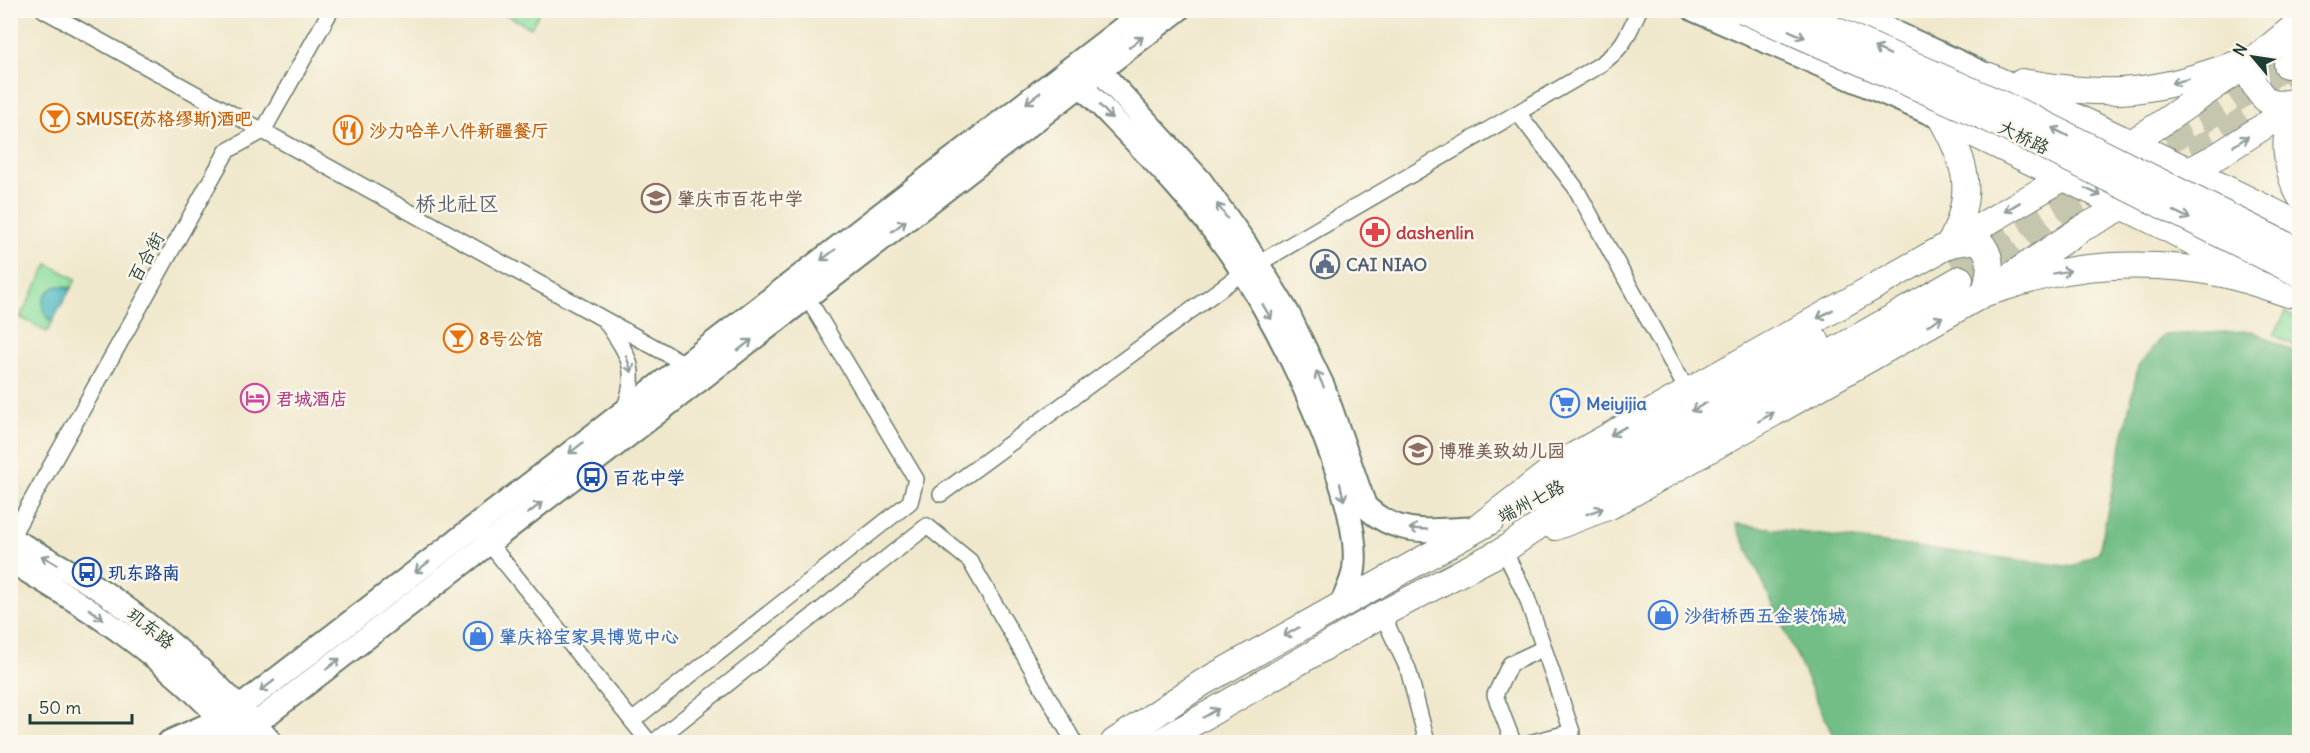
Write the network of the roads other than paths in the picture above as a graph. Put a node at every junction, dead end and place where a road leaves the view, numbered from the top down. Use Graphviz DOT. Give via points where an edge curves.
graph roads {
  1 [pos="44,10"];
  2 [pos="331,10"];
  3 [pos="1146,10"];
  4 [pos="1178,10"];
  5 [pos="1639,10"];
  6 [pos="1694,10"];
  7 [pos="1743,10"];
  8 [pos="1790,10"];
  9 [pos="1847,10"];
  10 [pos="2300,22"];
  11 [pos="2256,58"];
  12 [pos="1957,62"];
  13 [pos="1087,73"];
  14 [pos="1989,76"];
  15 [pos="2300,104"];
  16 [pos="1518,113"];
  17 [pos="1933,114"];
  18 [pos="263,131"];
  19 [pos="2131,142"];
  20 [pos="2190,171"];
  21 [pos="2063,177"];
  22 [pos="2300,196"];
  23 [pos="2123,206"];
  24 [pos="2300,225"];
  25 [pos="2300,246"];
  26 [pos="2300,252"];
  27 [pos="1953,262"];
  28 [pos="1250,268"];
  29 [pos="2296,289"];
  30 [pos="1986,293"];
  31 [pos="807,297"];
  32 [pos="604,319"];
  33 [pos="692,373"];
  34 [pos="1688,392"];
  35 [pos="623,412"];
  36 [pos="941,494"];
  37 [pos="475,526"];
  38 [pos="1477,528"];
  39 [pos="11,538"];
  40 [pos="489,544"];
  41 [pos="1512,545"];
  42 [pos="10,561"];
  43 [pos="1342,603"];
  44 [pos="1382,614"];
  45 [pos="1544,648"];
  46 [pos="240,707"];
  47 [pos="632,721"];
  48 [pos="255,724"];
  49 [pos="229,735"];
  50 [pos="169,742"];
  51 [pos="271,742"];
  52 [pos="650,742"];
  53 [pos="654,742"];
  54 [pos="1074,742"];
  55 [pos="1114,742"];
  56 [pos="1160,742"];
  57 [pos="1427,742"];
  58 [pos="1513,742"];
  59 [pos="1533,742"];
  1 -- 18 [label="street"];
  2 -- 18 [label="street"];
  3 -- 13 [label="street"];
  13 -- 4 [label="street, one-way"];
  5 -- 16 [label="street" via="1616,54"];
  6 -- 17 [label="street"];
  7 -- 29 [label="main road, 大桥路, one-way, bridge" via="1987,118"];
  26 -- 8 [label="main road, 大桥路, one-way, bridge" via="2026,114"];
  9 -- 12 [label="street"];
  10 -- 11 [label="main road"];
  11 -- 14 [label="main road, one-way" via="2132,91 2067,90"];
  11 -- 15 [label="main road" via="2251,78 2260,96 2274,104"];
  11 -- 19 [label="main road"];
  12 -- 14 [label="street"];
  12 -- 17 [label="street" via="1962,68 1962,82 1957,96"];
  13 -- 28 [label="street" via="1200,180"];
  31 -- 13 [label="street, one-way"];
  13 -- 33 [label="street, one-way"];
  14 -- 19 [label="main road"];
  20 -- 15 [label="main road, one-way"];
  15 -- 22 [label="main road" via="2289,121 2287,162 2291,181"];
  16 -- 28 [label="street"];
  16 -- 34 [label="street" via="1575,187"];
  17 -- 21 [label="main road"];
  17 -- 27 [label="main road" via="1956,144 1966,183"];
  18 -- 32 [label="street"];
  18 -- 39 [label="street, 百合街" via="227,151"];
  19 -- 20 [label="main road"];
  19 -- 21 [label="main road"];
  20 -- 23 [label="main road"];
  20 -- 24 [label="main road"];
  21 -- 23 [label="main road, one-way"];
  21 -- 27 [label="main road, one-way"];
  23 -- 29 [label="main road"];
  23 -- 30 [label="main road" via="2081,229"];
  25 -- 29 [label="main road" via="2291,258 2288,275"];
  27 -- 30 [label="main road" via="1978,240 1988,249 1991,266"];
  27 -- 34 [label="main road, one-way"];
  27 -- 38 [label="main road, 端州七路, one-way" via="1574,479"];
  27 -- 41 [label="main road, 端州七路" via="1589,491"];
  28 -- 36 [label="street"];
  38 -- 28 [label="street, one-way" via="1416,530 1392,525 1365,506 1323,386 1288,313"];
  28 -- 43 [label="street, one-way" via="1307,392 1337,471 1355,548 1354,571"];
  30 -- 29 [label="main road, one-way" via="2049,274 2120,267 2169,267"];
  41 -- 30 [label="main road, one-way" via="1610,506"];
  33 -- 31 [label="street, one-way"];
  31 -- 47 [label="street" via="916,479 910,502"];
  32 -- 33 [label="street"];
  32 -- 35 [label="street, one-way" via="623,347 633,373 631,393"];
  33 -- 35 [label="street"];
  40 -- 33 [label="street, one-way"];
  34 -- 38 [label="main road, one-way" via="1562,463"];
  35 -- 37 [label="street, one-way"];
  37 -- 40 [label="street"];
  37 -- 46 [label="street, one-way"];
  38 -- 43 [label="main road, 端州七路"];
  46 -- 39 [label="street, 玑东路, one-way" via="137,616"];
  40 -- 47 [label="street"];
  48 -- 40 [label="street, one-way"];
  41 -- 44 [label="main road, 端州七路"];
  41 -- 45 [label="street"];
  42 -- 49 [label="street, 玑东路, one-way" via="119,630 190,689"];
  43 -- 55 [label="main road, 端州七路, one-way" via="1202,683"];
  56 -- 44 [label="main road, 端州七路, one-way"];
  44 -- 57 [label="street" via="1408,669"];
  45 -- 58 [label="street" via="1510,664 1495,695"];
  45 -- 59 [label="street" via="1572,732"];
  46 -- 48 [label="street, 玑东路"];
  46 -- 49 [label="street"];
  47 -- 52 [label="street"];
  48 -- 49 [label="street"];
  48 -- 51 [label="street, 玑东路"];
  49 -- 50 [label="street"];
  53 -- 54 [label="street" via="927,526 970,561"];
}
